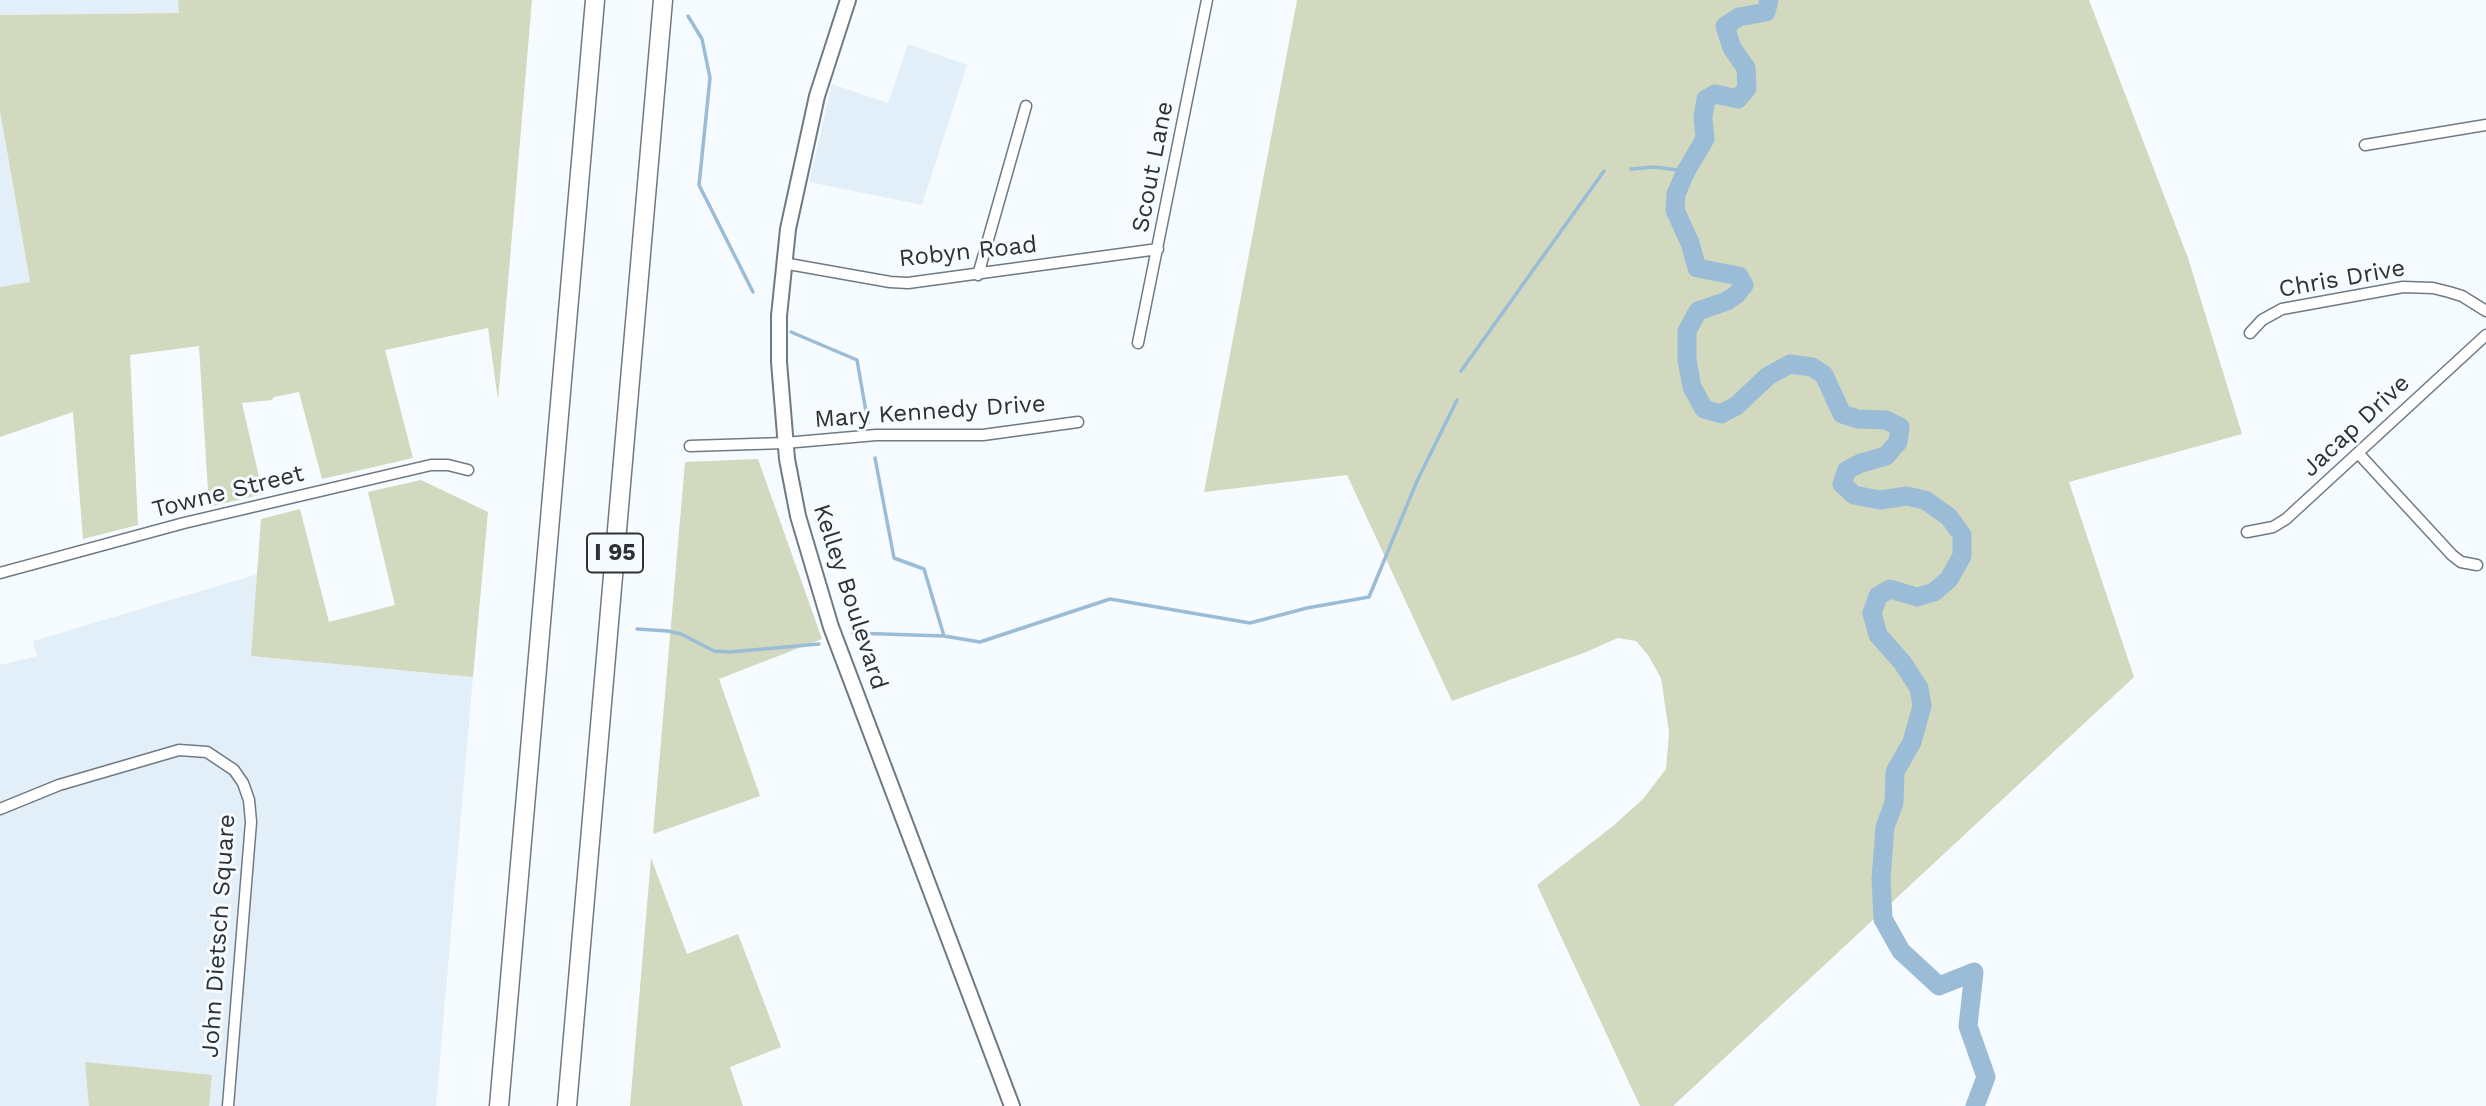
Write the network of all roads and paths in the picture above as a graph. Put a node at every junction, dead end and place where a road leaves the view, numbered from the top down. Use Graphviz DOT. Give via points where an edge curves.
graph roads {
  1 [pos="595,0"];
  2 [pos="663,0"];
  3 [pos="848,0"];
  4 [pos="1207,0"];
  5 [pos="1026,106"];
  6 [pos="2486,125"];
  7 [pos="2365,145"];
  8 [pos="1158,249"];
  9 [pos="783,263"];
  10 [pos="978,275"];
  11 [pos="2486,311"];
  12 [pos="2250,333"];
  13 [pos="2486,335"];
  14 [pos="1138,343"];
  15 [pos="1078,422"];
  16 [pos="785,443"];
  17 [pos="690,446"];
  18 [pos="2358,453"];
  19 [pos="468,470"];
  20 [pos="2247,532"];
  21 [pos="2477,565"];
  22 [pos="0,573"];
  23 [pos="0,810"];
  24 [pos="228,1106"];
  25 [pos="499,1106"];
  26 [pos="567,1106"];
  27 [pos="1012,1106"];
  1 -- 25 [label="highway"];
  2 -- 26 [label="highway, I 95"];
  3 -- 9 [label="main road, Kelley Boulevard" via="806,140"];
  4 -- 8 [label="street, Scout Lane"];
  5 -- 10 [label="street"];
  6 -- 7 [label="street"];
  8 -- 10 [label="street, Robyn Road"];
  8 -- 14 [label="street, Scout Lane"];
  9 -- 10 [label="street, Robyn Road" via="890,282"];
  9 -- 16 [label="main road, Kelley Boulevard" via="779,362"];
  11 -- 12 [label="street, Chris Drive" via="2449,292 2403,288 2282,309"];
  13 -- 18 [label="street, Jacap Drive"];
  15 -- 16 [label="street, Mary Kennedy Drive" via="983,435 876,435"];
  16 -- 17 [label="street"];
  16 -- 27 [label="main road, Kelley Boulevard" via="798,516 831,627"];
  18 -- 20 [label="street, Jacap Drive" via="2280,523"];
  18 -- 21 [label="street" via="2452,555"];
  19 -- 22 [label="street, Towne Street" via="431,465 184,523"];
  23 -- 24 [label="street, John Dietsch Square" via="59,785 179,750 207,752 234,771 249,800 251,822"];
}
